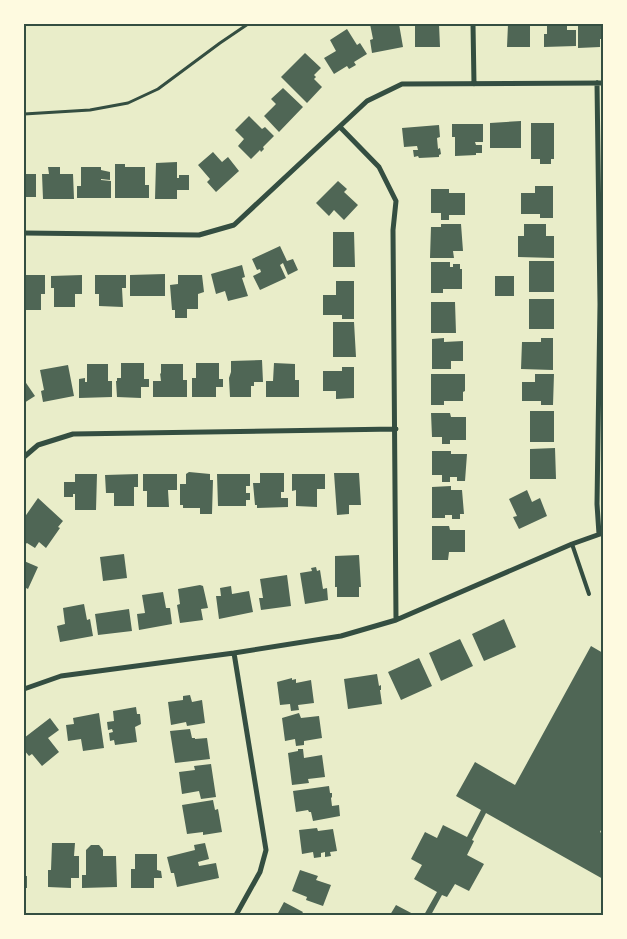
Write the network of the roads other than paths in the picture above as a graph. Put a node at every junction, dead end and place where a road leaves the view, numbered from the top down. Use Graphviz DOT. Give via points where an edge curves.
graph roads {
  1 [pos="472,24"];
  2 [pos="600,83"];
  3 [pos="474,84"];
  4 [pos="340,127"];
  5 [pos="24,233"];
  6 [pos="602,304"];
  7 [pos="396,428"];
  8 [pos="24,457"];
  9 [pos="601,534"];
  10 [pos="572,544"];
  11 [pos="589,594"];
  12 [pos="396,620"];
  13 [pos="234,653"];
  14 [pos="24,689"];
  15 [pos="236,915"];
  1 -- 3 [label="street"];
  2 -- 3 [label="street"];
  2 -- 6 [label="street"];
  3 -- 4 [label="street" via="402,84 367,101"];
  4 -- 5 [label="street" via="234,224 199,235"];
  4 -- 7 [label="street" via="379,168 396,201 393,230"];
  6 -- 9 [label="street" via="597,504"];
  7 -- 8 [label="street" via="72,434 38,445"];
  7 -- 12 [label="street"];
  9 -- 10 [label="street"];
  10 -- 11 [label="lane"];
  10 -- 12 [label="street"];
  12 -- 13 [label="street" via="341,636"];
  13 -- 14 [label="street" via="61,676"];
  13 -- 15 [label="street" via="266,850 260,872"];
}
